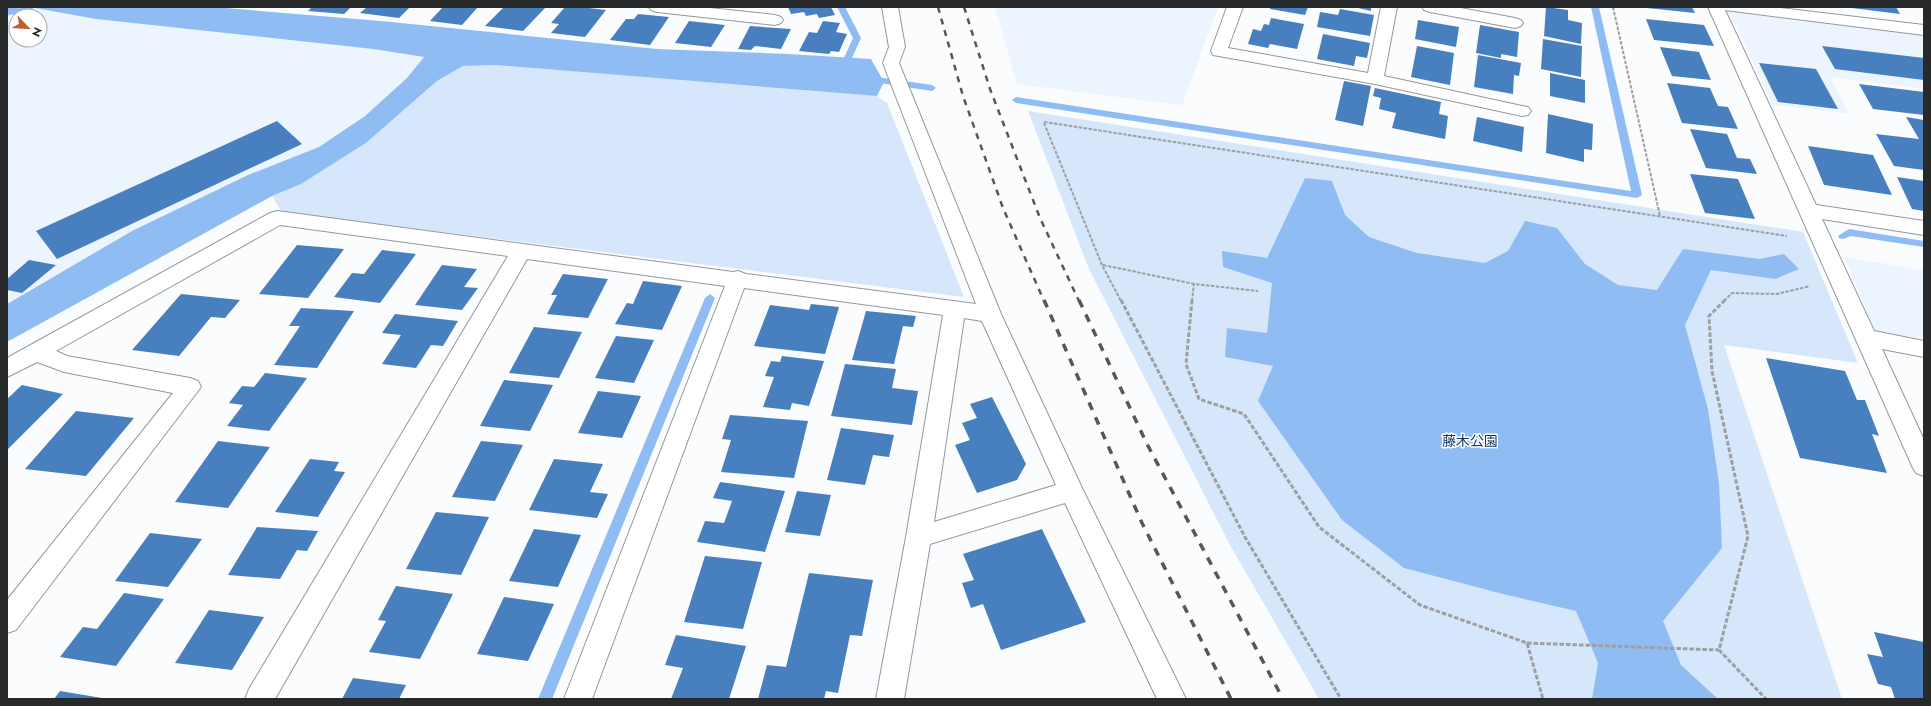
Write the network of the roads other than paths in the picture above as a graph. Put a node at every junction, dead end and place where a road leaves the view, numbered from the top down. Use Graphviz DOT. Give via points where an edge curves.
graph roads {
  1 [pos="657,7"];
  2 [pos="890,7"];
  3 [pos="1235,7"];
  4 [pos="1388,7"];
  5 [pos="1430,7"];
  6 [pos="1716,7"];
  7 [pos="1731,7"];
  8 [pos="746,12"];
  9 [pos="775,20"];
  10 [pos="1515,23"];
  11 [pos="1924,30"];
  12 [pos="1375,79"];
  13 [pos="1522,111"];
  14 [pos="1809,210"];
  15 [pos="1924,228"];
  16 [pos="522,250"];
  17 [pos="738,278"];
  18 [pos="955,309"];
  19 [pos="990,314"];
  20 [pos="1866,338"];
  21 [pos="1924,349"];
  22 [pos="36,352"];
  23 [pos="7,368"];
  24 [pos="1924,466"];
  25 [pos="1071,491"];
  26 [pos="919,537"];
  27 [pos="7,621"];
  28 [pos="259,699"];
  29 [pos="578,699"];
  30 [pos="890,699"];
  31 [pos="1172,699"];
  1 -- 8 [label="street"];
  2 -- 19 [label="street" via="897,47 891,63"];
  3 -- 12 [label="street" via="1219,51"];
  4 -- 12 [label="street"];
  5 -- 10 [label="street"];
  6 -- 14 [label="street"];
  7 -- 11 [label="street"];
  8 -- 9 [label="street"];
  12 -- 13 [label="street"];
  14 -- 15 [label="street"];
  14 -- 20 [label="street"];
  16 -- 17 [label="street"];
  16 -- 22 [label="street" via="277,218"];
  16 -- 28 [label="street"];
  17 -- 18 [label="street"];
  17 -- 29 [label="street"];
  18 -- 19 [label="street"];
  18 -- 26 [label="street"];
  19 -- 25 [label="street"];
  20 -- 21 [label="street"];
  20 -- 24 [label="street"];
  22 -- 23 [label="street"];
  22 -- 27 [label="street" via="64,364 190,387"];
  25 -- 26 [label="street"];
  25 -- 31 [label="street"];
  26 -- 30 [label="street"];
}
